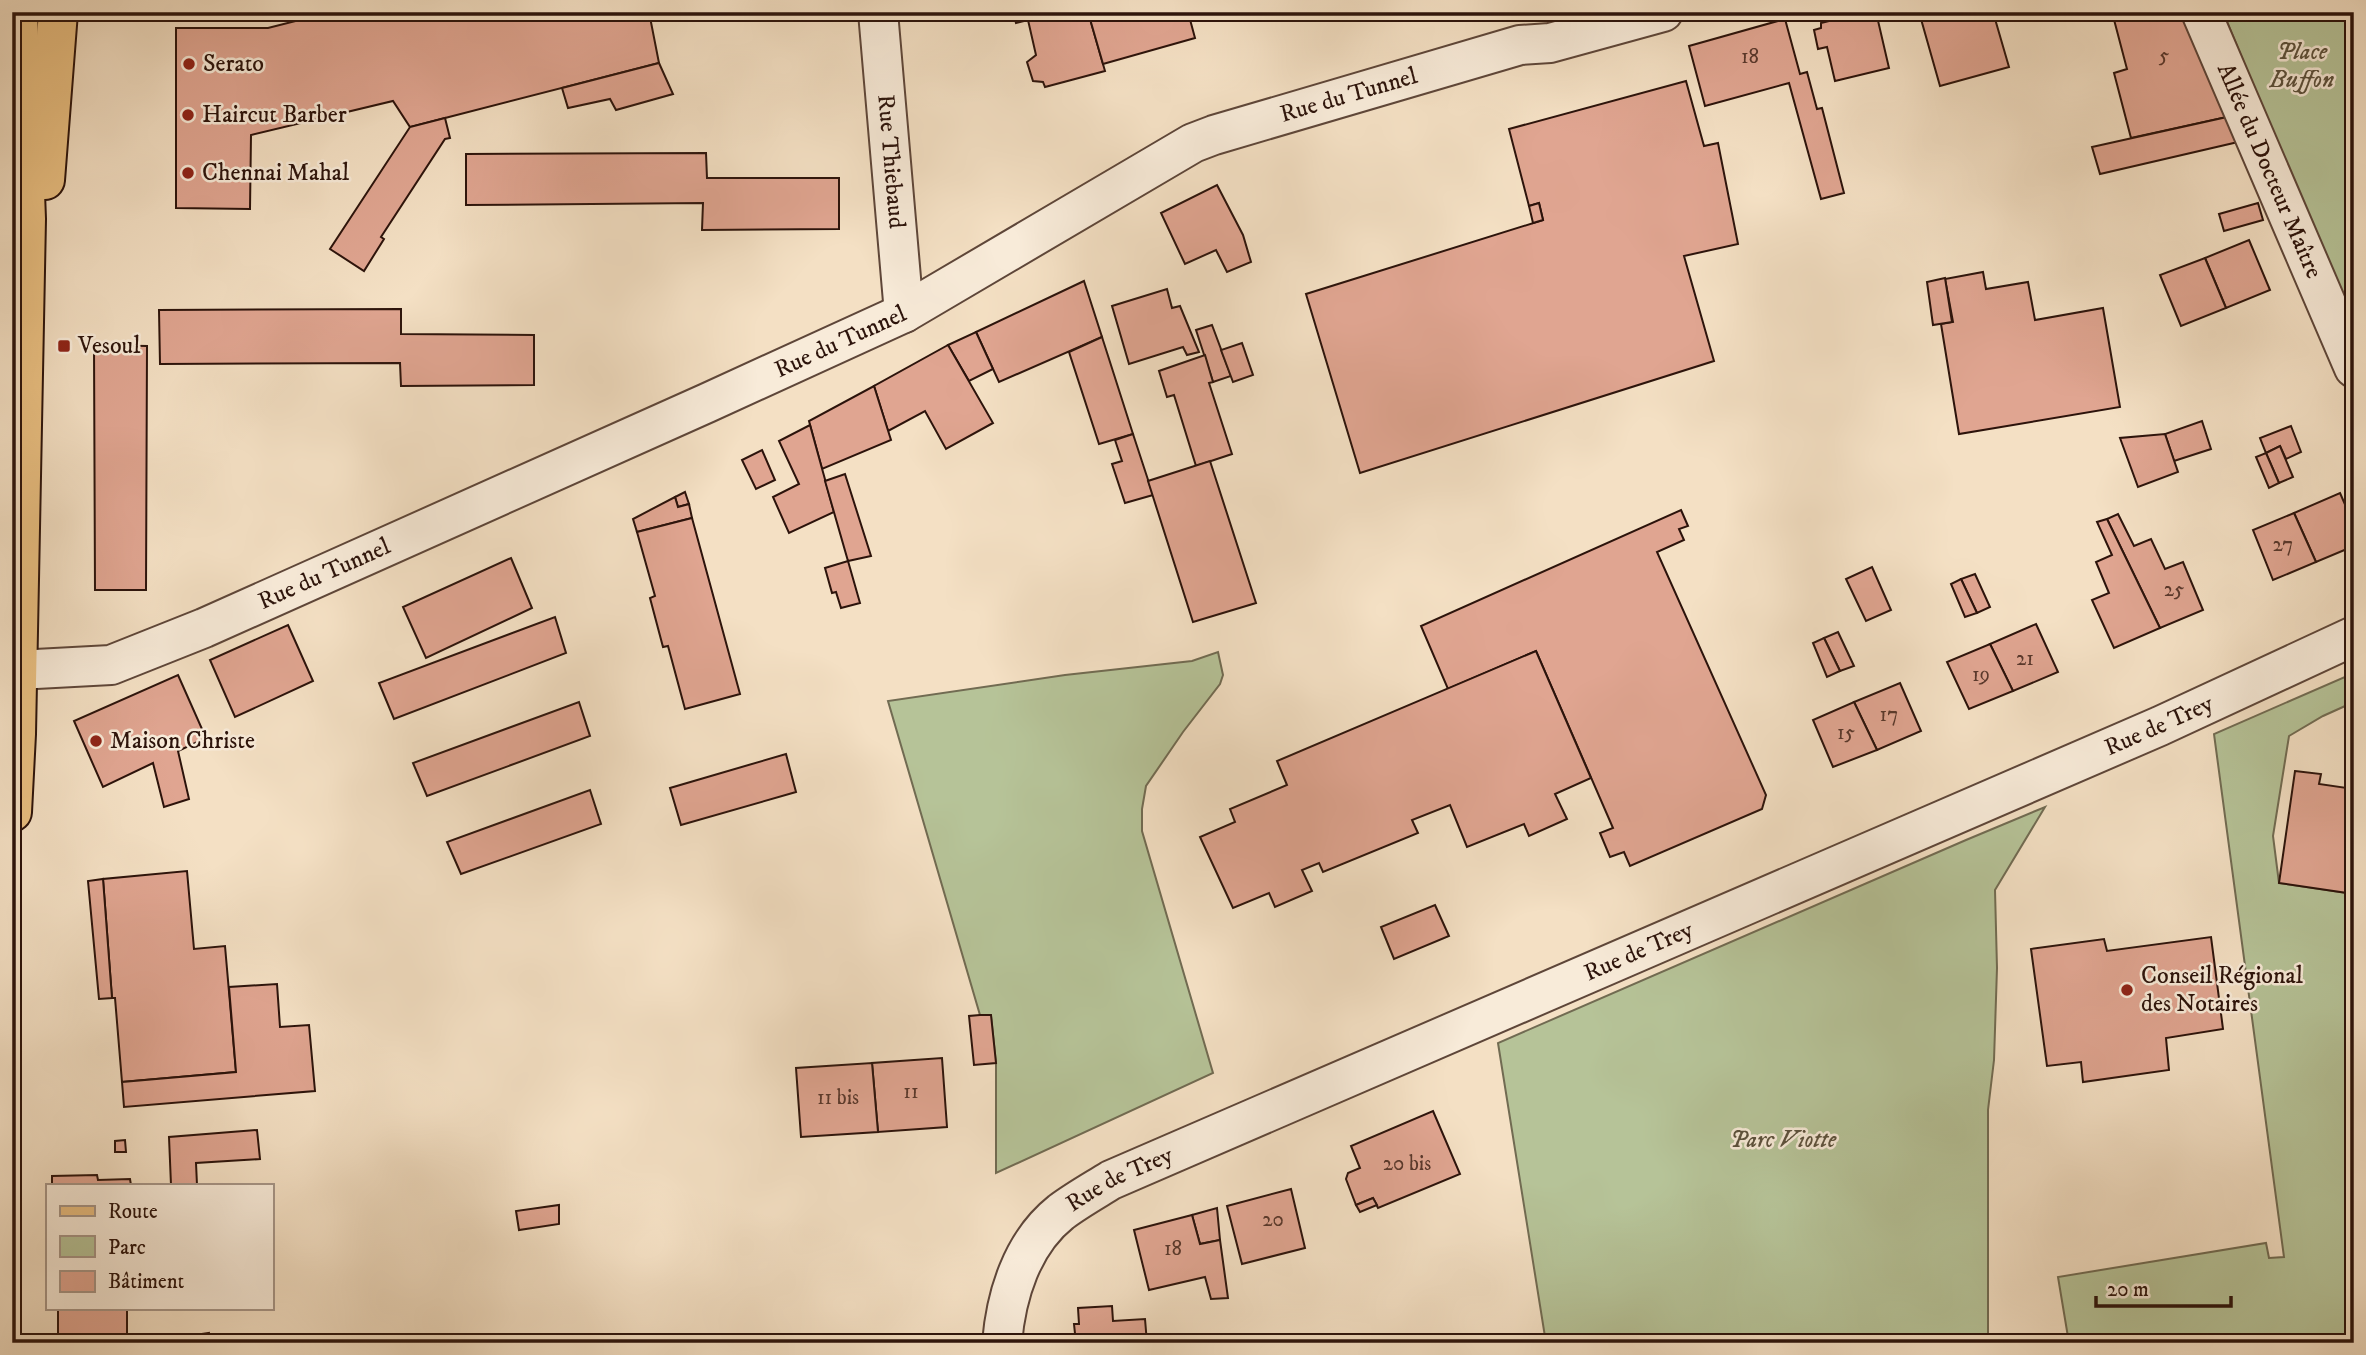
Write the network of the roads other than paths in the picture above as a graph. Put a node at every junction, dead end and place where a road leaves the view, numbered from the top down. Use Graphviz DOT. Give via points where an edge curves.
graph roads {
  1 [pos="18,12"];
  2 [pos="58,12"];
  3 [pos="877,12"];
  4 [pos="1663,12"];
  5 [pos="2201,12"];
  6 [pos="26,219"];
  7 [pos="904,313"];
  8 [pos="2354,368"];
  9 [pos="2354,636"];
  10 [pos="17,670"];
  11 [pos="12,812"];
  12 [pos="1002,1343"];
  1 -- 6 [label="main road"];
  2 -- 6 [label="main road" via="46,178"];
  3 -- 7 [label="street, Rue Thiebaud"];
  4 -- 7 [label="street, Rue du Tunnel" via="1550,43 1520,45 1214,135"];
  5 -- 8 [label="street, Allée du Docteur Maître"];
  6 -- 10 [label="main road"];
  7 -- 10 [label="street, Rue du Tunnel" via="192,633 111,665"];
  9 -- 12 [label="street, Rue de Trey" via="2147,731 1111,1180 1060,1213 1032,1245 1012,1285"];
  10 -- 11 [label="main road"];
}
